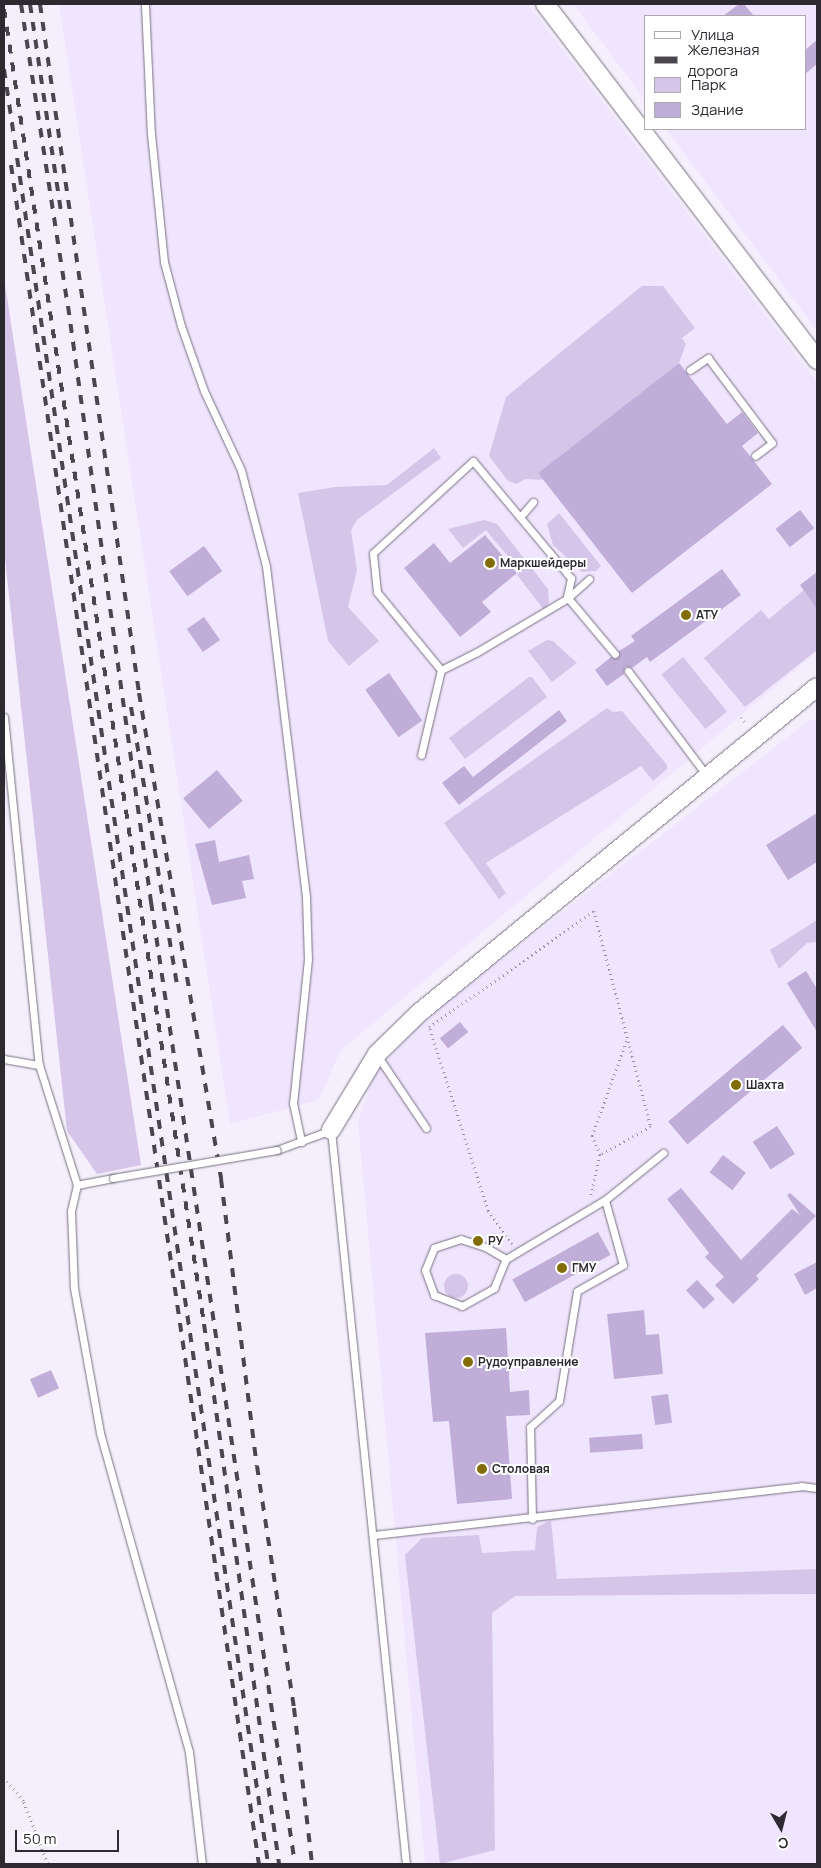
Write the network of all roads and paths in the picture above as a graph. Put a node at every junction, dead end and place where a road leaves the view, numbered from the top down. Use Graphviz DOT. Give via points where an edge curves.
graph roads {
  1 [pos="145,4"];
  2 [pos="545,4"];
  3 [pos="817,360"];
  4 [pos="690,370"];
  5 [pos="755,456"];
  6 [pos="533,502"];
  7 [pos="520,517"];
  8 [pos="589,579"];
  9 [pos="568,598"];
  10 [pos="615,654"];
  11 [pos="441,670"];
  12 [pos="628,671"];
  13 [pos="817,687"];
  14 [pos="4,717"];
  15 [pos="421,755"];
  16 [pos="708,776"];
  17 [pos="628,1039"];
  18 [pos="377,1054"];
  19 [pos="4,1059"];
  20 [pos="39,1065"];
  21 [pos="426,1128"];
  22 [pos="331,1130"];
  23 [pos="301,1142"];
  24 [pos="663,1153"];
  25 [pos="600,1155"];
  26 [pos="77,1186"];
  27 [pos="605,1200"];
  28 [pos="589,1210"];
  29 [pos="518,1252"];
  30 [pos="506,1260"];
  31 [pos="817,1488"];
  32 [pos="532,1519"];
  33 [pos="374,1535"];
  34 [pos="4,1777"];
  35 [pos="48,1864"];
  36 [pos="202,1864"];
  37 [pos="406,1864"];
  1 -- 23 [label="lane" via="151,134 164,262 180,326 204,391 242,470 266,566 306,897 308,959 293,1103"];
  2 -- 3 [label="street"];
  4 -- 5 [label="lane" via="708,358 772,443"];
  6 -- 7 [label="lane"];
  7 -- 9 [label="lane" via="571,578"];
  7 -- 11 [label="lane" via="473,461 373,553 376,592"];
  8 -- 9 [label="lane"];
  9 -- 10 [label="lane"];
  9 -- 11 [label="lane" via="478,652"];
  11 -- 15 [label="lane"];
  12 -- 16 [label="lane"];
  13 -- 16 [label="street"];
  14 -- 20 [label="lane"];
  16 -- 18 [label="street" via="419,1013"];
  17 -- 25 [label="path" via="592,1136"];
  17 -- 25 [label="path" via="651,1127"];
  17 -- 29 [label="path" via="594,911 429,1027 488,1211"];
  18 -- 21 [label="lane"];
  18 -- 22 [label="street"];
  19 -- 20 [label="lane"];
  20 -- 26 [label="lane"];
  22 -- 23 [label="lane"];
  22 -- 33 [label="lane"];
  23 -- 26 [label="lane, bridge" via="277,1150"];
  24 -- 27 [label="lane"];
  25 -- 28 [label="path"];
  26 -- 36 [label="lane" via="71,1211 74,1288 82,1348 100,1433 189,1752"];
  27 -- 28 [label="lane"];
  27 -- 32 [label="lane" via="623,1266 577,1292 559,1401 530,1427"];
  28 -- 29 [label="lane"];
  29 -- 30 [label="lane"];
  30 -- 30 [label="lane" via="485,1247 461,1239 434,1248 425,1270 434,1295 462,1306 494,1288"];
  31 -- 32 [label="lane" via="801,1486"];
  32 -- 33 [label="lane"];
  33 -- 37 [label="lane"];
  34 -- 35 [label="path" via="24,1802"];
}
